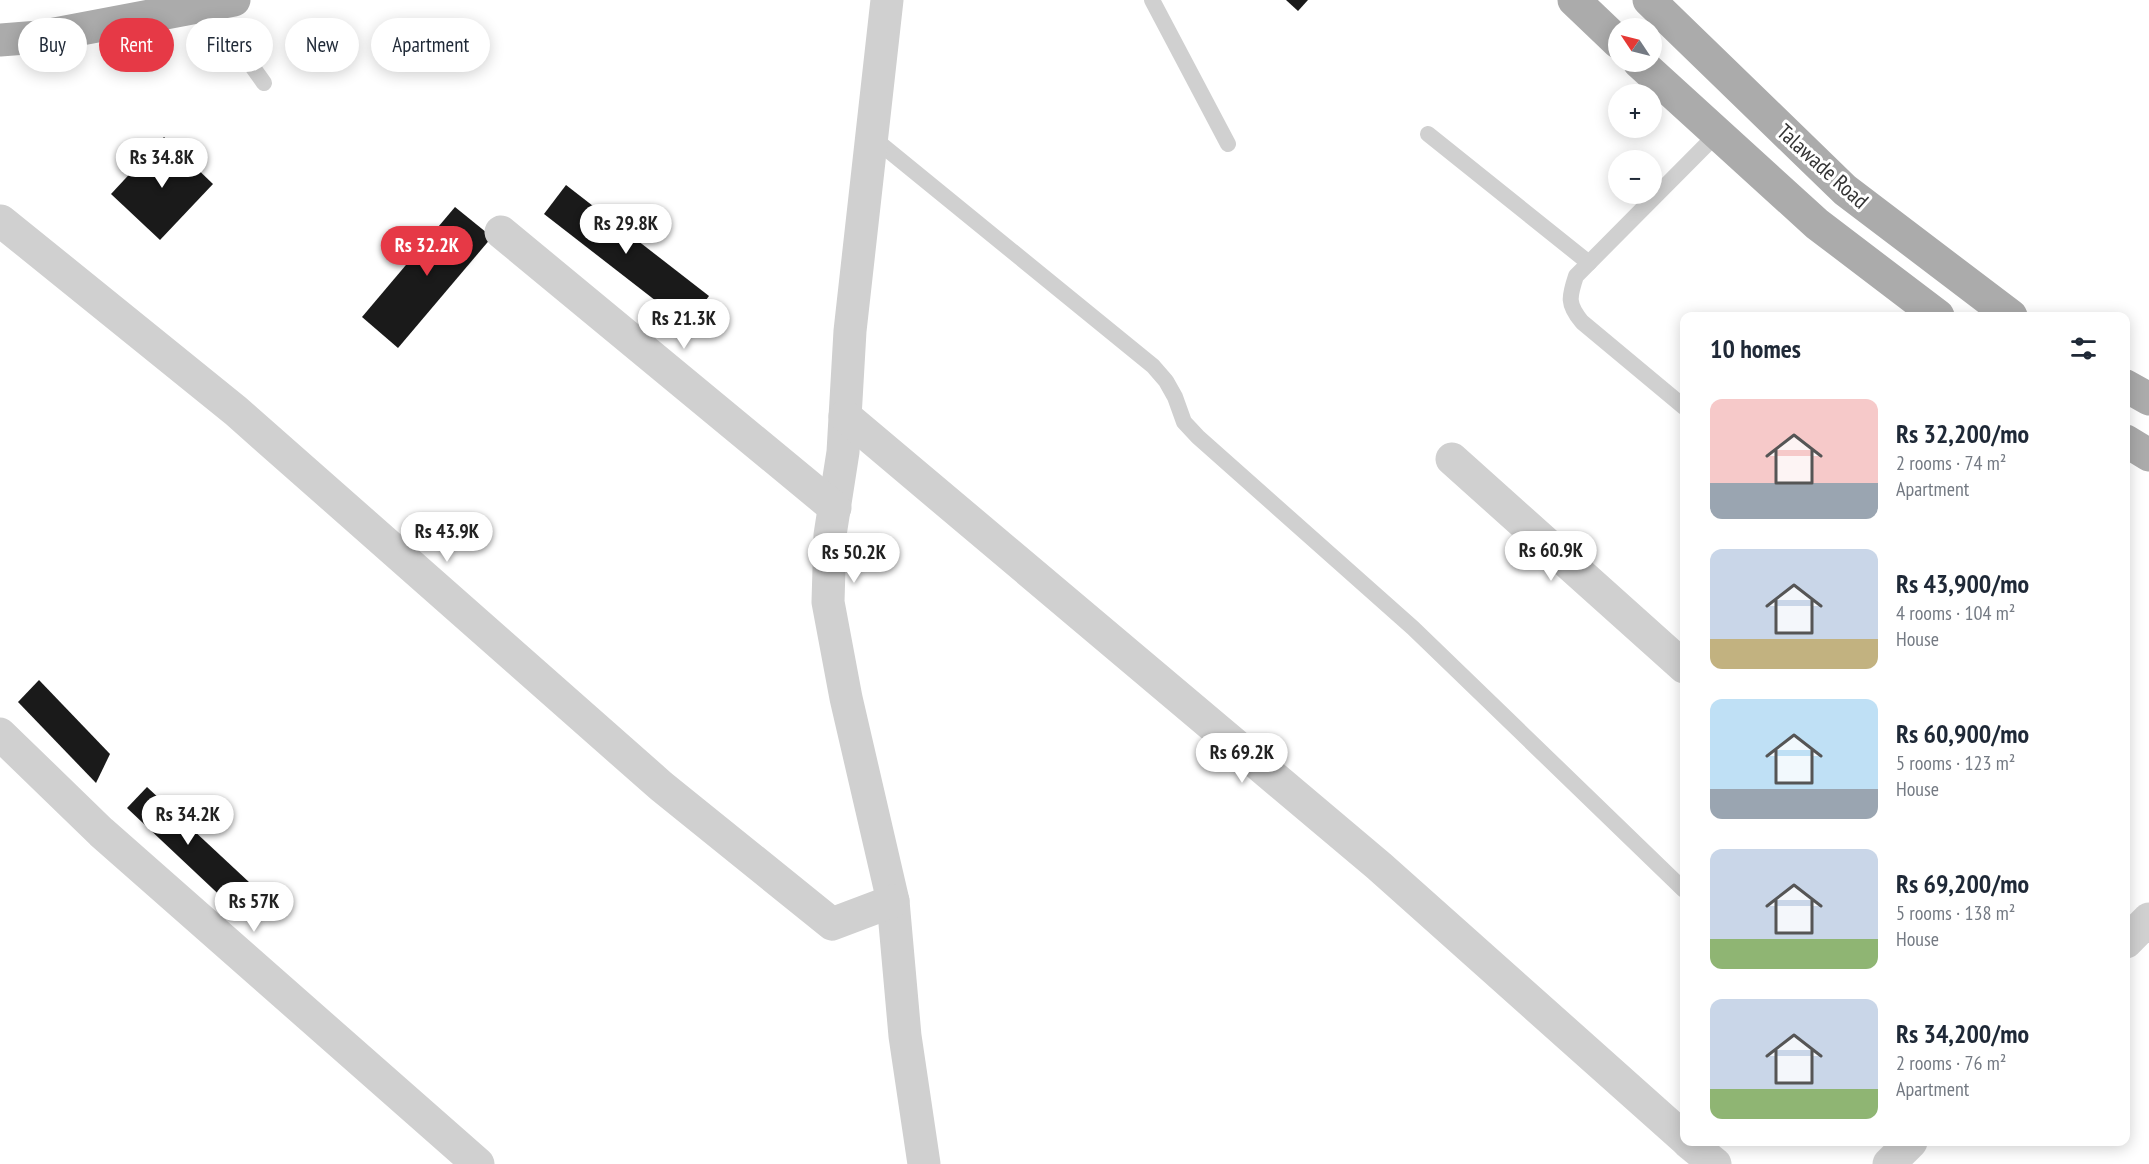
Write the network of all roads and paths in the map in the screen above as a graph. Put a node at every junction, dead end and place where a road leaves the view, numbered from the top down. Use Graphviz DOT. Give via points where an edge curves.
graph roads {
  1 [pos="887,0"];
  2 [pos="1152,0"];
  3 [pos="1574,0"];
  4 [pos="1649,0"];
  5 [pos="221,2"];
  6 [pos="1608,32"];
  7 [pos="0,40"];
  8 [pos="1650,72"];
  9 [pos="264,83"];
  10 [pos="1428,134"];
  11 [pos="1717,134"];
  12 [pos="872,136"];
  13 [pos="1228,144"];
  14 [pos="1,221"];
  15 [pos="501,232"];
  16 [pos="1589,263"];
  17 [pos="1933,312"];
  18 [pos="2006,312"];
  19 [pos="2130,388"];
  20 [pos="2149,399"];
  21 [pos="1680,404"];
  22 [pos="845,416"];
  23 [pos="2130,443"];
  24 [pos="2149,455"];
  25 [pos="1452,459"];
  26 [pos="835,508"];
  27 [pos="1680,663"];
  28 [pos="0,734"];
  29 [pos="1680,886"];
  30 [pos="893,902"];
  31 [pos="2149,919"];
  32 [pos="2130,938"];
  33 [pos="1680,1134"];
  34 [pos="1693,1146"];
  35 [pos="1907,1146"];
  36 [pos="478,1164"];
  37 [pos="924,1164"];
  38 [pos="1715,1164"];
  39 [pos="1889,1164"];
  1 -- 12 [label="street"];
  2 -- 13 [label="lane"];
  3 -- 6 [label="main road"];
  4 -- 18 [label="main road, Talawade Road" via="1845,190"];
  5 -- 7 [label="main road" via="39,37"];
  5 -- 9 [label="lane"];
  8 -- 11 [label="main road, Talawade Road"];
  10 -- 16 [label="lane"];
  11 -- 16 [label="lane"];
  11 -- 17 [label="main road, Talawade Road" via="1817,224"];
  12 -- 22 [label="street" via="850,332"];
  12 -- 29 [label="lane" via="1153,366 1175,397 1184,422 1198,437 1413,628"];
  14 -- 30 [label="street" via="236,411 661,786 832,924"];
  15 -- 26 [label="street"];
  16 -- 21 [label="lane" via="1576,276 1571,308 1582,322"];
  19 -- 20 [label="main road"];
  22 -- 26 [label="street"];
  22 -- 33 [label="street" via="1379,866"];
  23 -- 24 [label="main road"];
  25 -- 27 [label="street"];
  26 -- 30 [label="street" via="830,535 828,603"];
  28 -- 36 [label="street" via="101,832"];
  30 -- 37 [label="street" via="905,1036"];
  31 -- 32 [label="street"];
  34 -- 38 [label="street"];
  35 -- 39 [label="street"];
}
